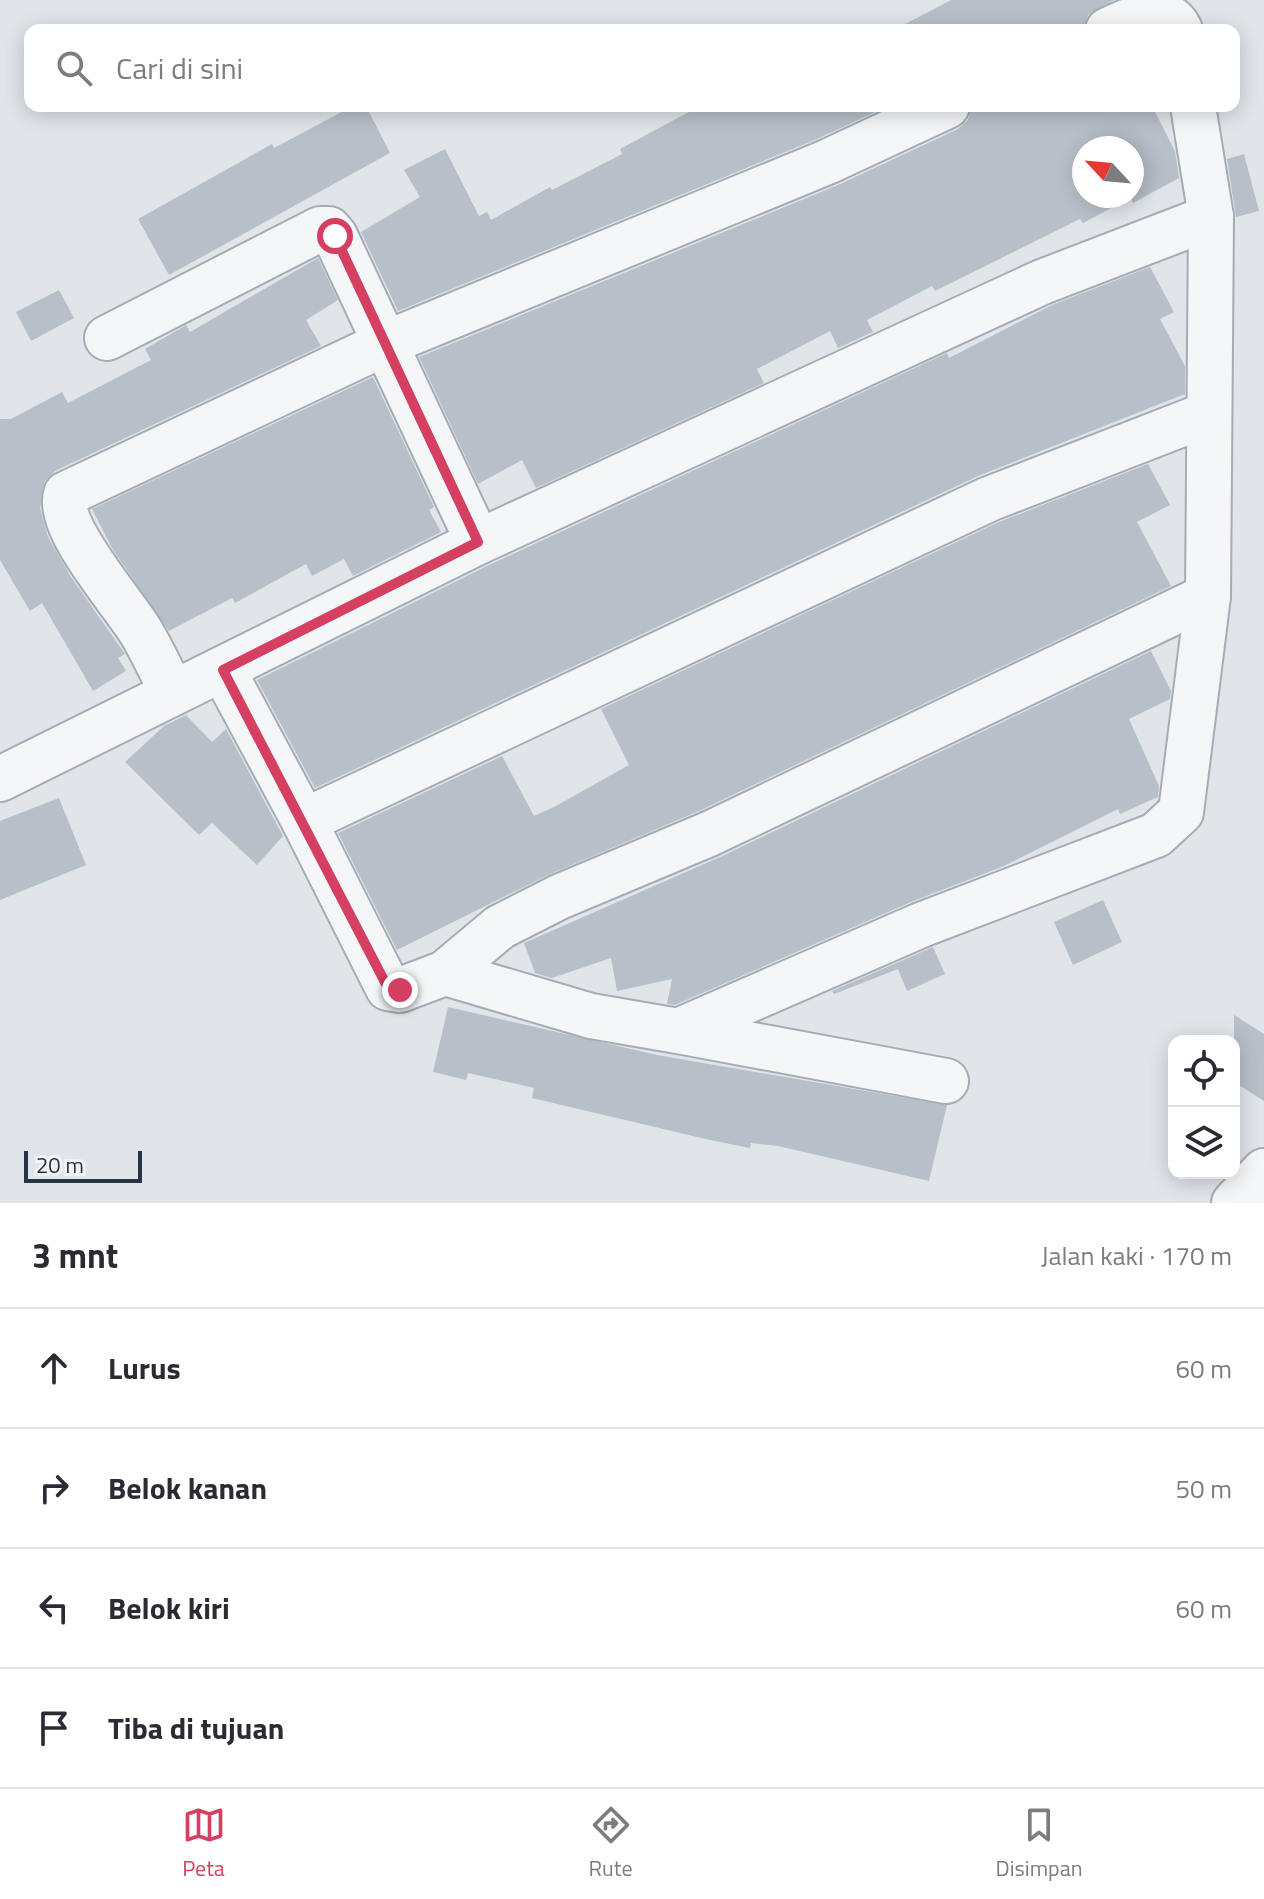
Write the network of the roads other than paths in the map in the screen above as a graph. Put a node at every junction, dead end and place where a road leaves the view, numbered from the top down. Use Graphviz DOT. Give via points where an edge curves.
graph roads {
  1 [pos="1121,24"];
  2 [pos="1177,24"];
  3 [pos="934,112"];
  4 [pos="1194,112"];
  5 [pos="1211,217"];
  6 [pos="107,338"];
  7 [pos="384,344"];
  8 [pos="1208,414"];
  9 [pos="478,542"];
  10 [pos="1208,596"];
  11 [pos="223,670"];
  12 [pos="173,693"];
  13 [pos="0,779"];
  14 [pos="304,821"];
  15 [pos="445,973"];
  16 [pos="678,1031"];
  17 [pos="946,1081"];
  18 [pos="1264,1171"];
  19 [pos="1234,1203"];
  1 -- 2 [label="street" via="1154,13"];
  3 -- 7 [label="street" via="827,162"];
  4 -- 5 [label="street"];
  5 -- 8 [label="street"];
  5 -- 9 [label="street" via="1042,282"];
  6 -- 7 [label="street" via="329,229"];
  7 -- 9 [label="street"];
  7 -- 12 [label="street" via="66,494 65,514 142,633"];
  8 -- 10 [label="street"];
  8 -- 14 [label="street" via="989,499"];
  9 -- 11 [label="street"];
  10 -- 15 [label="street" via="709,834 559,897 500,927"];
  10 -- 16 [label="street" via="1181,812 1156,835 921,925"];
  11 -- 12 [label="street"];
  11 -- 14 [label="street"];
  12 -- 13 [label="street"];
  14 -- 15 [label="street" via="388,988 400,990"];
  15 -- 16 [label="street" via="591,1016"];
  16 -- 17 [label="street"];
  18 -- 19 [label="street"];
}
